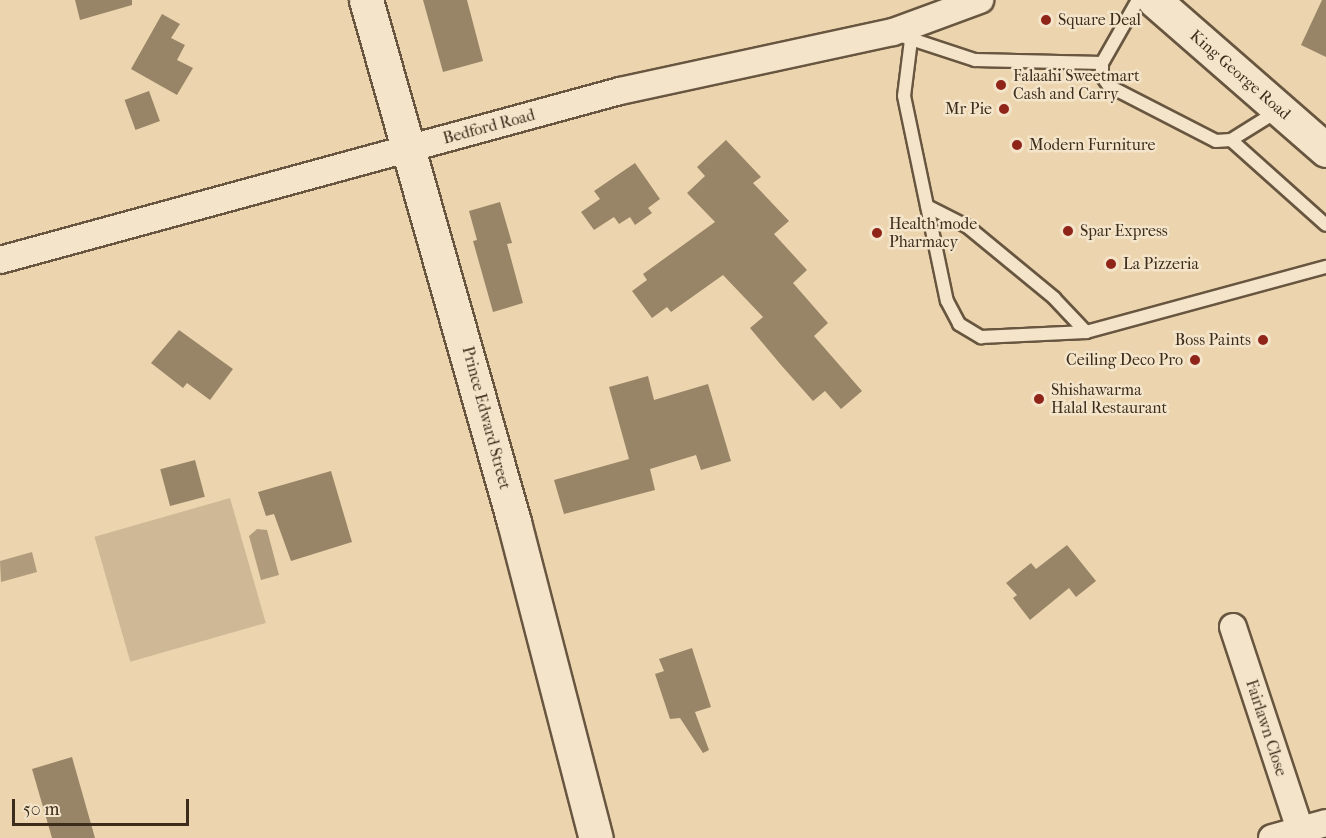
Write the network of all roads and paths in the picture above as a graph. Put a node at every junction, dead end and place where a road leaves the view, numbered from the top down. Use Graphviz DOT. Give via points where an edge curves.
graph roads {
  1 [pos="366,0"];
  2 [pos="980,0"];
  3 [pos="1138,0"];
  4 [pos="1154,0"];
  5 [pos="902,36"];
  6 [pos="1102,63"];
  7 [pos="1279,109"];
  8 [pos="1231,140"];
  9 [pos="407,149"];
  10 [pos="1326,150"];
  11 [pos="927,206"];
  12 [pos="1326,225"];
  13 [pos="0,260"];
  14 [pos="1326,267"];
  15 [pos="1086,332"];
  16 [pos="1233,627"];
  17 [pos="1326,823"];
  18 [pos="1300,830"];
  19 [pos="596,838"];
  20 [pos="1272,838"];
  1 -- 9 [label="main road, Prince Edward Street"];
  2 -- 5 [label="street, Bedford Road"];
  3 -- 6 [label="lane"];
  4 -- 7 [label="main road, King George Road"];
  5 -- 6 [label="lane" via="975,60"];
  5 -- 9 [label="street, Bedford Road" via="620,91"];
  5 -- 11 [label="lane" via="904,96"];
  6 -- 8 [label="lane" via="1102,76 1109,86 1216,141"];
  7 -- 8 [label="lane"];
  7 -- 10 [label="main road, King George Road"];
  8 -- 12 [label="lane"];
  9 -- 13 [label="street, Bedford Road"];
  9 -- 19 [label="main road, Prince Edward Street" via="514,522"];
  11 -- 15 [label="lane" via="968,227 1054,298"];
  11 -- 15 [label="lane" via="947,301 959,324 981,337"];
  14 -- 15 [label="lane"];
  16 -- 18 [label="street, Fairlawn Close"];
  17 -- 18 [label="street"];
  18 -- 20 [label="street"];
}
